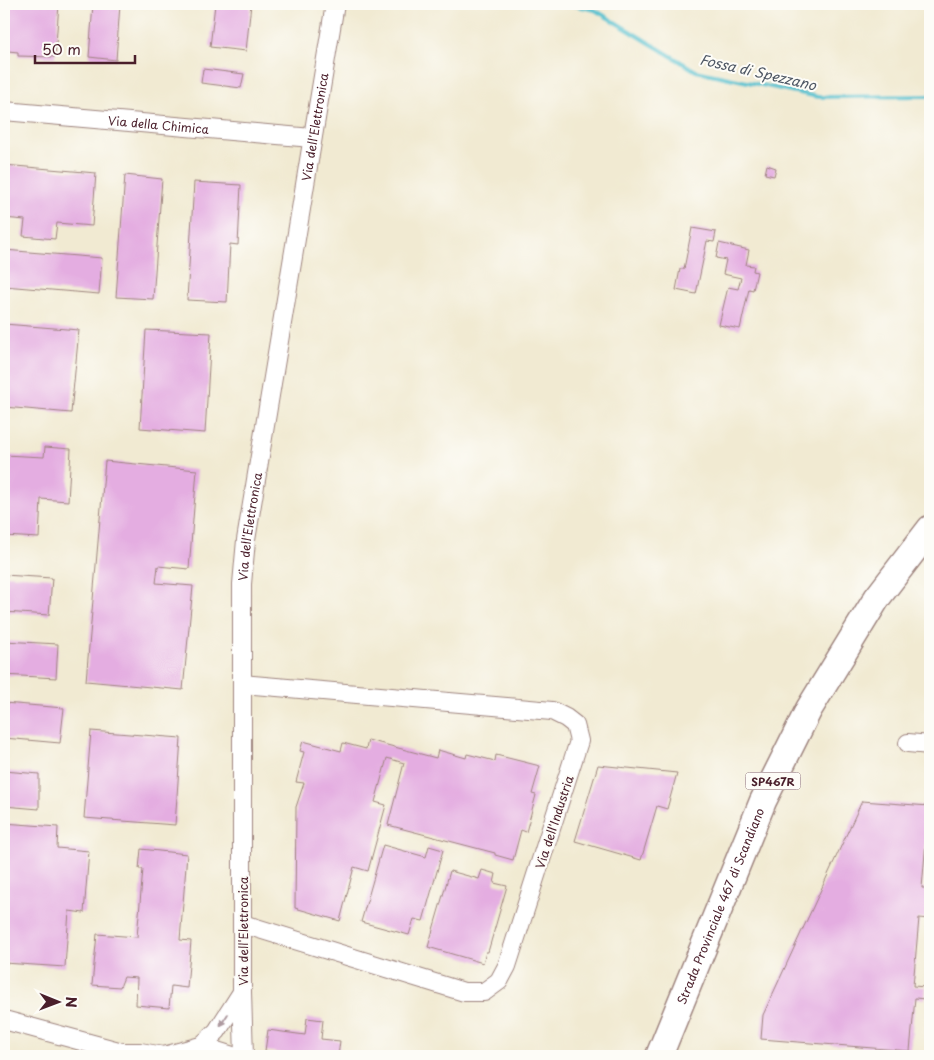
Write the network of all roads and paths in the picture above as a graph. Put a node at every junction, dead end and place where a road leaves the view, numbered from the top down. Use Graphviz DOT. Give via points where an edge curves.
graph roads {
  1 [pos="335,4"];
  2 [pos="4,111"];
  3 [pos="312,138"];
  4 [pos="930,529"];
  5 [pos="242,684"];
  6 [pos="908,743"];
  7 [pos="930,745"];
  8 [pos="243,924"];
  9 [pos="242,992"];
  10 [pos="4,1020"];
  11 [pos="201,1046"];
  12 [pos="126,1054"];
  13 [pos="233,1056"];
  14 [pos="244,1056"];
  15 [pos="660,1056"];
  1 -- 3 [label="street, Via dell'Elettronica"];
  2 -- 3 [label="street, Via della Chimica"];
  3 -- 5 [label="street, Via dell'Elettronica" via="246,540 242,584"];
  4 -- 15 [label="highway, Strada Provinciale 467 di Scandiano / SP467R" via="877,598 809,709 763,801"];
  5 -- 8 [label="street, Via dell'Elettronica"];
  5 -- 8 [label="street, Via dell'Industria" via="552,711 574,726 579,741 507,966 498,982 484,992 464,992"];
  6 -- 7 [label="street"];
  8 -- 9 [label="street, Via dell'Elettronica"];
  9 -- 11 [label="street, one-way" via="217,1031"];
  9 -- 14 [label="street, Via dell'Elettronica"];
  10 -- 12 [label="street"];
  11 -- 12 [label="street" via="164,1056 140,1052"];
  11 -- 13 [label="street"];
}
